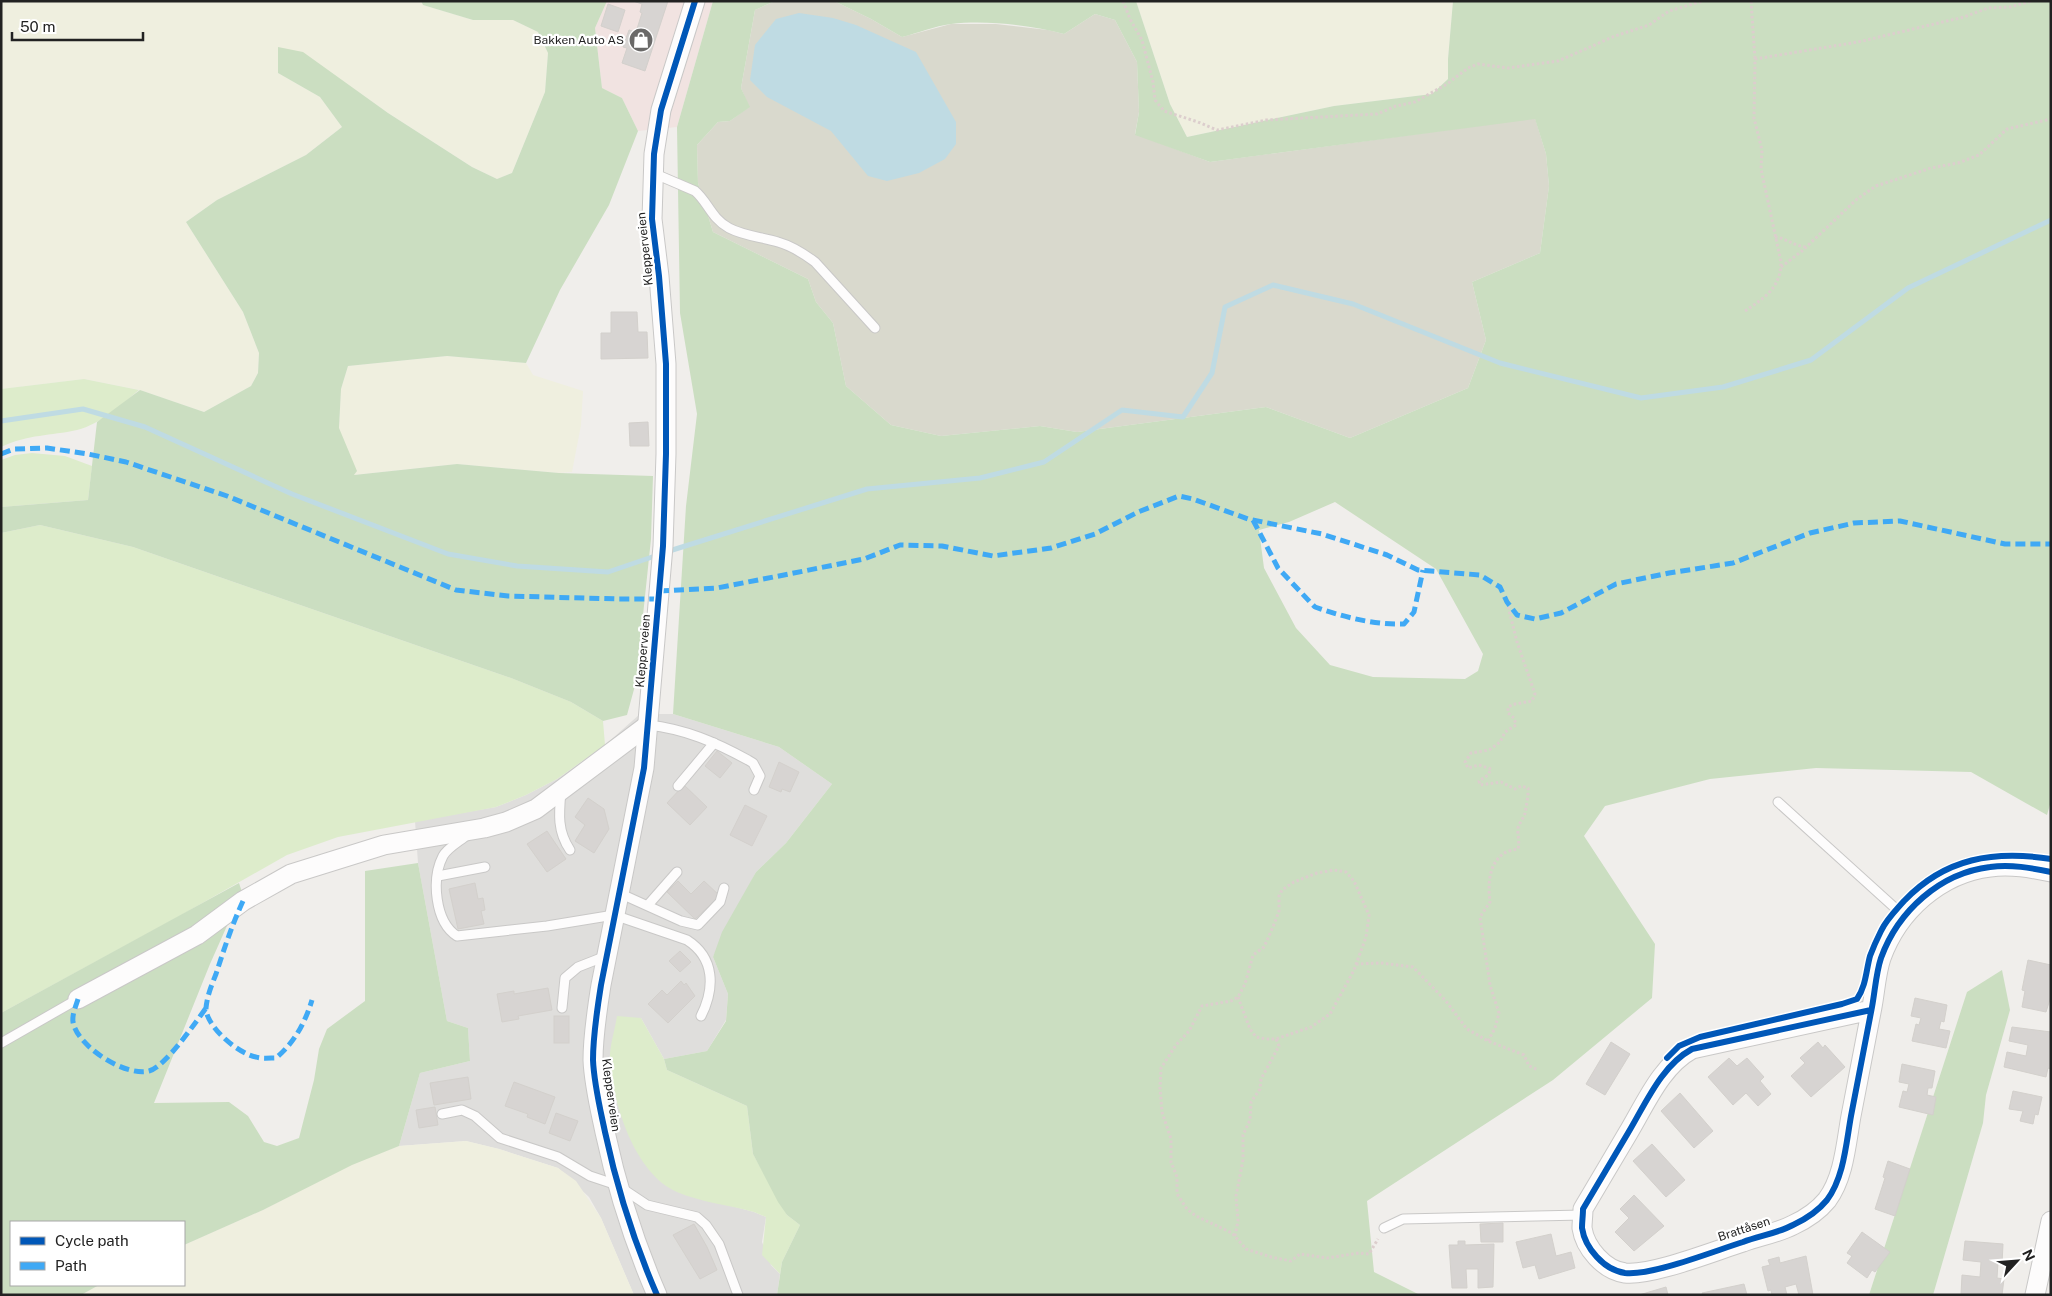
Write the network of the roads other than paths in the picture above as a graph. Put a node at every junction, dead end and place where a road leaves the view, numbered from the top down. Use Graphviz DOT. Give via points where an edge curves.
graph roads {
  1 [pos="695,1"];
  2 [pos="653,173"];
  3 [pos="875,328"];
  4 [pos="648,725"];
  5 [pos="714,743"];
  6 [pos="678,786"];
  7 [pos="754,790"];
  8 [pos="561,791"];
  9 [pos="1778,802"];
  10 [pos="470,832"];
  11 [pos="570,850"];
  12 [pos="485,867"];
  13 [pos="677,872"];
  14 [pos="2051,872"];
  15 [pos="438,876"];
  16 [pos="724,888"];
  17 [pos="618,893"];
  18 [pos="648,905"];
  19 [pos="614,915"];
  20 [pos="1905,917"];
  21 [pos="607,956"];
  22 [pos="78,1000"];
  23 [pos="562,1008"];
  24 [pos="1872,1010"];
  25 [pos="701,1016"];
  26 [pos="1,1043"];
  27 [pos="442,1114"];
  28 [pos="617,1185"];
  29 [pos="1583,1215"];
  30 [pos="2051,1220"];
  31 [pos="1384,1228"];
  32 [pos="657,1295"];
  33 [pos="738,1295"];
  34 [pos="2035,1295"];
  1 -- 2 [label="street, Klepperveien" via="661,110"];
  2 -- 3 [label="lane" via="695,191 711,213 729,228 779,242 803,253"];
  2 -- 4 [label="street, Klepperveien" via="652,219 666,364 666,454 663,546"];
  4 -- 5 [label="lane" via="701,736"];
  4 -- 8 [label="street"];
  4 -- 17 [label="street, Klepperveien" via="638,807"];
  5 -- 6 [label="lane"];
  5 -- 7 [label="lane" via="754,763 760,776"];
  8 -- 10 [label="street" via="536,809"];
  8 -- 11 [label="lane" via="560,830"];
  9 -- 20 [label="lane"];
  10 -- 15 [label="lane" via="444,854"];
  10 -- 22 [label="street" via="384,845 291,874 243,901 197,935"];
  12 -- 15 [label="lane"];
  13 -- 18 [label="lane"];
  14 -- 20 [label="street, Brattåsen" via="2020,866 1990,867 1961,874 1936,886"];
  15 -- 19 [label="lane" via="441,911 450,932 457,936"];
  16 -- 18 [label="lane" via="720,902 698,925 681,921"];
  17 -- 18 [label="lane"];
  17 -- 19 [label="street, Klepperveien"];
  19 -- 21 [label="street, Klepperveien"];
  19 -- 25 [label="lane" via="687,940 704,954 711,980"];
  20 -- 24 [label="street, Brattåsen" via="1881,959"];
  21 -- 23 [label="lane" via="578,966 565,978"];
  21 -- 28 [label="street, Klepperveien" via="596,1014 593,1060"];
  22 -- 26 [label="lane"];
  24 -- 29 [label="street" via="1692,1048 1677,1059 1653,1090 1583,1209"];
  24 -- 29 [label="street, Brattåsen" via="1841,1169 1835,1187 1814,1213 1784,1228 1667,1267 1635,1273 1611,1268 1599,1259 1588,1245 1582,1228"];
  27 -- 28 [label="lane" via="462,1110 476,1116 500,1138 558,1157 590,1176"];
  28 -- 32 [label="street, Klepperveien" via="631,1231"];
  28 -- 33 [label="lane" via="647,1205 689,1214 702,1221 719,1244"];
  29 -- 31 [label="lane" via="1418,1218 1403,1219"];
  30 -- 34 [label="street"];
}
